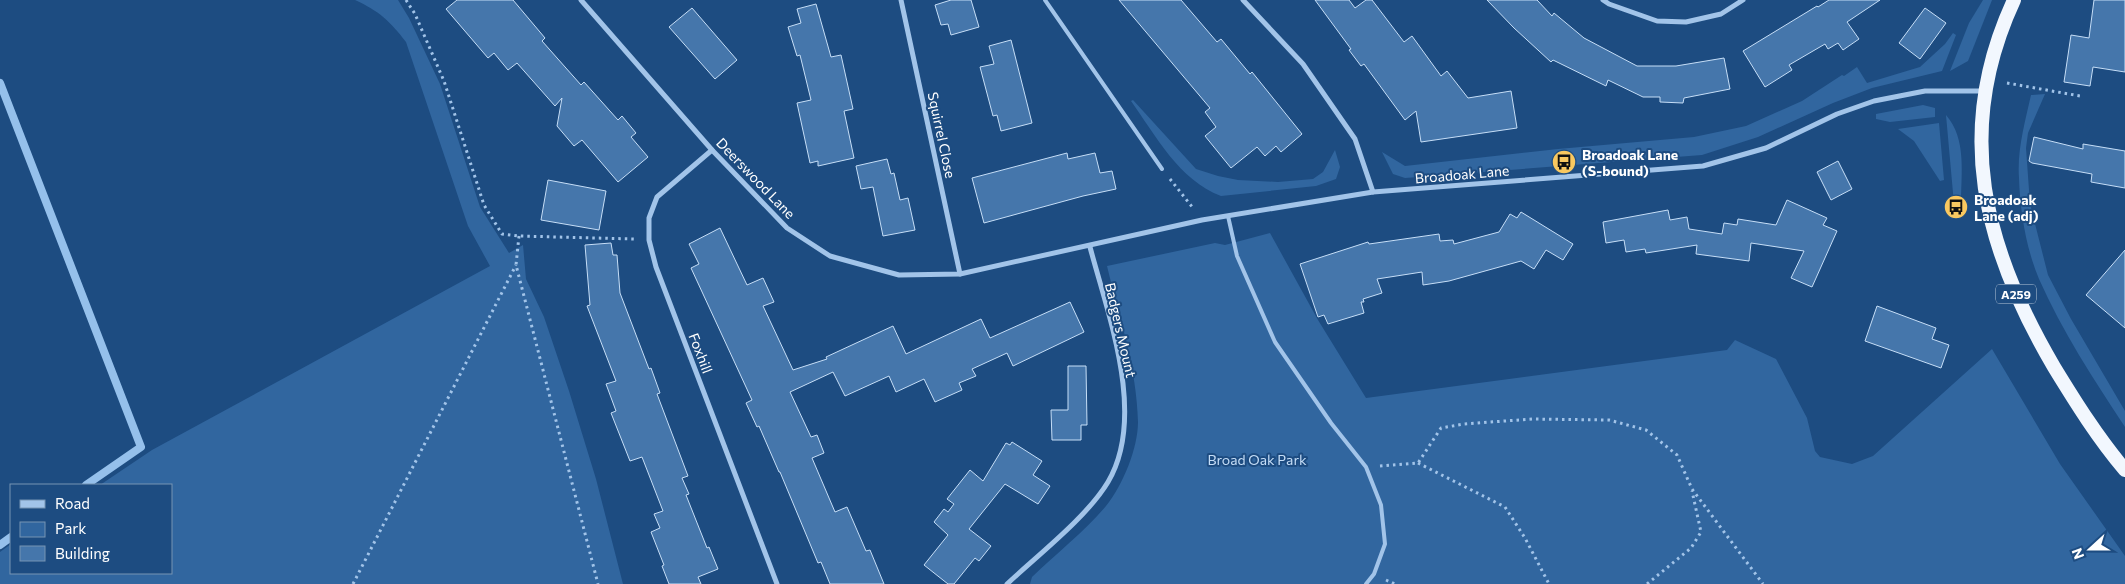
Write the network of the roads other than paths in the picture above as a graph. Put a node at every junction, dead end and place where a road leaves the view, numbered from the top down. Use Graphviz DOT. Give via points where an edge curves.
graph roads {
  1 [pos="581,0"];
  2 [pos="901,0"];
  3 [pos="1045,0"];
  4 [pos="1243,0"];
  5 [pos="1603,0"];
  6 [pos="1743,0"];
  7 [pos="2014,0"];
  8 [pos="1985,85"];
  9 [pos="712,150"];
  10 [pos="1162,169"];
  11 [pos="1373,192"];
  12 [pos="1228,216"];
  13 [pos="1202,220"];
  14 [pos="1090,246"];
  15 [pos="960,274"];
  16 [pos="2125,470"];
  17 [pos="774,583"];
  18 [pos="1007,584"];
  19 [pos="1366,584"];
  1 -- 9 [label="street, Deerswood Lane"];
  2 -- 15 [label="street, Squirrel Close"];
  3 -- 10 [label="lane"];
  4 -- 11 [label="street" via="1303,64 1355,139"];
  5 -- 6 [label="street" via="1657,21 1686,22 1720,14"];
  7 -- 8 [label="highway, A259" via="2004,20"];
  8 -- 11 [label="street, Broadoak Lane" via="1925,91 1874,101 1766,148 1703,166"];
  8 -- 16 [label="highway, A259" via="1980,136 1984,188 1994,235 2009,279 2070,394 2105,447"];
  9 -- 15 [label="street, Deerswood Lane" via="787,228 830,256 900,275"];
  9 -- 17 [label="street, Foxhill" via="657,197 649,218 649,240 656,267"];
  11 -- 12 [label="street, Broadoak Lane"];
  12 -- 13 [label="street, Broadoak Lane"];
  12 -- 19 [label="lane" via="1237,256 1275,342 1366,467 1382,505 1385,544 1374,574"];
  13 -- 14 [label="street, Deerswood Lane"];
  14 -- 15 [label="street, Deerswood Lane"];
  14 -- 18 [label="street, Badgers Mount" via="1122,372 1125,423 1119,459 1108,482 1088,508"];
}
